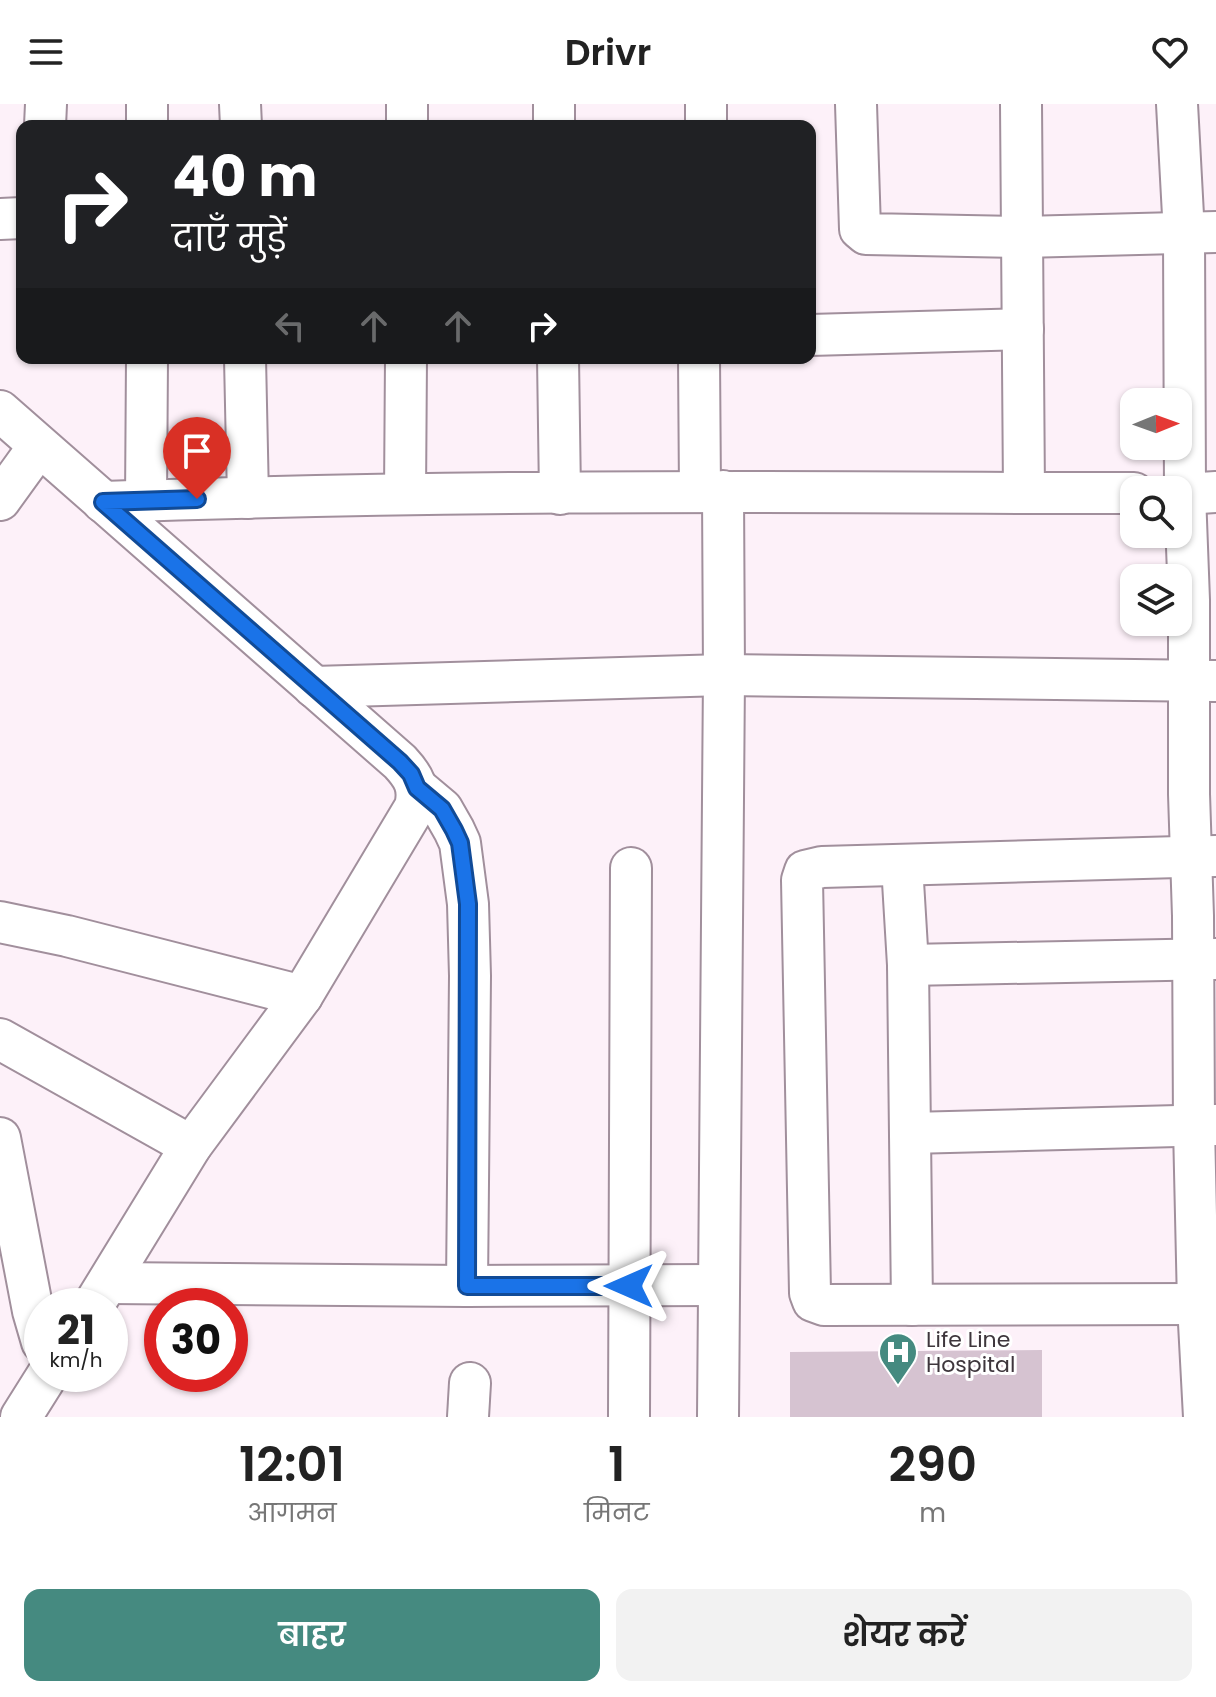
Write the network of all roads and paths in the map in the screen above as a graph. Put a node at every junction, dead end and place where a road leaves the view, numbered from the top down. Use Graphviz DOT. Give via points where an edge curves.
graph roads {
  1 [pos="856,104"];
  2 [pos="1021,104"];
  3 [pos="1177,104"];
  4 [pos="1200,233"];
  5 [pos="1023,237"];
  6 [pos="1023,329"];
  7 [pos="816,335"];
  8 [pos="147,364"];
  9 [pos="245,364"];
  10 [pos="406,364"];
  11 [pos="558,364"];
  12 [pos="700,364"];
  13 [pos="0,411"];
  14 [pos="39,446"];
  15 [pos="711,492"];
  16 [pos="1024,493"];
  17 [pos="1120,493"];
  18 [pos="1193,493"];
  19 [pos="405,494"];
  20 [pos="560,494"];
  21 [pos="248,498"];
  22 [pos="0,500"];
  23 [pos="146,501"];
  24 [pos="103,502"];
  25 [pos="724,675"];
  26 [pos="1203,681"];
  27 [pos="314,687"];
  28 [pos="417,788"];
  29 [pos="1203,856"];
  30 [pos="902,865"];
  31 [pos="631,868"];
  32 [pos="0,922"];
  33 [pos="1204,959"];
  34 [pos="908,965"];
  35 [pos="302,996"];
  36 [pos="0,1039"];
  37 [pos="1205,1126"];
  38 [pos="910,1133"];
  39 [pos="0,1138"];
  40 [pos="191,1146"];
  41 [pos="718,1285"];
  42 [pos="467,1286"];
  43 [pos="629,1286"];
  44 [pos="29,1288"];
  45 [pos="105,1288"];
  46 [pos="128,1293"];
  47 [pos="1198,1304"];
  48 [pos="912,1305"];
  49 [pos="37,1392"];
  50 [pos="21,1417"];
  51 [pos="629,1417"];
  52 [pos="718,1417"];
  53 [pos="1204,1417"];
  1 -- 5 [label="street" via="864,233"];
  2 -- 5 [label="street"];
  3 -- 4 [label="street"];
  4 -- 5 [label="street"];
  4 -- 18 [label="street"];
  5 -- 6 [label="street"];
  6 -- 7 [label="street"];
  6 -- 16 [label="street"];
  8 -- 23 [label="street"];
  9 -- 21 [label="street"];
  10 -- 19 [label="street"];
  11 -- 20 [label="street"];
  12 -- 15 [label="street"];
  13 -- 14 [label="street"];
  14 -- 22 [label="street"];
  14 -- 24 [label="street"];
  15 -- 16 [label="street"];
  15 -- 20 [label="street"];
  15 -- 25 [label="street"];
  16 -- 17 [label="street"];
  18 -- 26 [label="street" via="1189,600"];
  19 -- 20 [label="street"];
  19 -- 21 [label="street"];
  21 -- 23 [label="street"];
  23 -- 24 [label="street"];
  24 -- 27 [label="street"];
  25 -- 26 [label="street"];
  25 -- 27 [label="street"];
  25 -- 41 [label="street"];
  26 -- 29 [label="street"];
  27 -- 28 [label="street" via="400,762"];
  28 -- 35 [label="street" via="415,807"];
  28 -- 42 [label="street" via="442,809 460,843 468,904"];
  29 -- 30 [label="street"];
  29 -- 33 [label="street"];
  30 -- 34 [label="street"];
  30 -- 48 [label="street" via="822,867 803,875 810,1293 815,1303 824,1305"];
  31 -- 43 [label="street"];
  32 -- 35 [label="street"];
  33 -- 34 [label="street"];
  33 -- 37 [label="street"];
  34 -- 38 [label="street"];
  35 -- 40 [label="street"];
  36 -- 40 [label="street"];
  37 -- 38 [label="street"];
  37 -- 47 [label="street"];
  38 -- 48 [label="street"];
  39 -- 44 [label="street"];
  40 -- 45 [label="street"];
  41 -- 43 [label="street"];
  41 -- 52 [label="street"];
  42 -- 43 [label="street"];
  42 -- 46 [label="street"];
  43 -- 51 [label="street"];
  47 -- 48 [label="street"];
  47 -- 53 [label="street"];
  49 -- 50 [label="street"];
}
